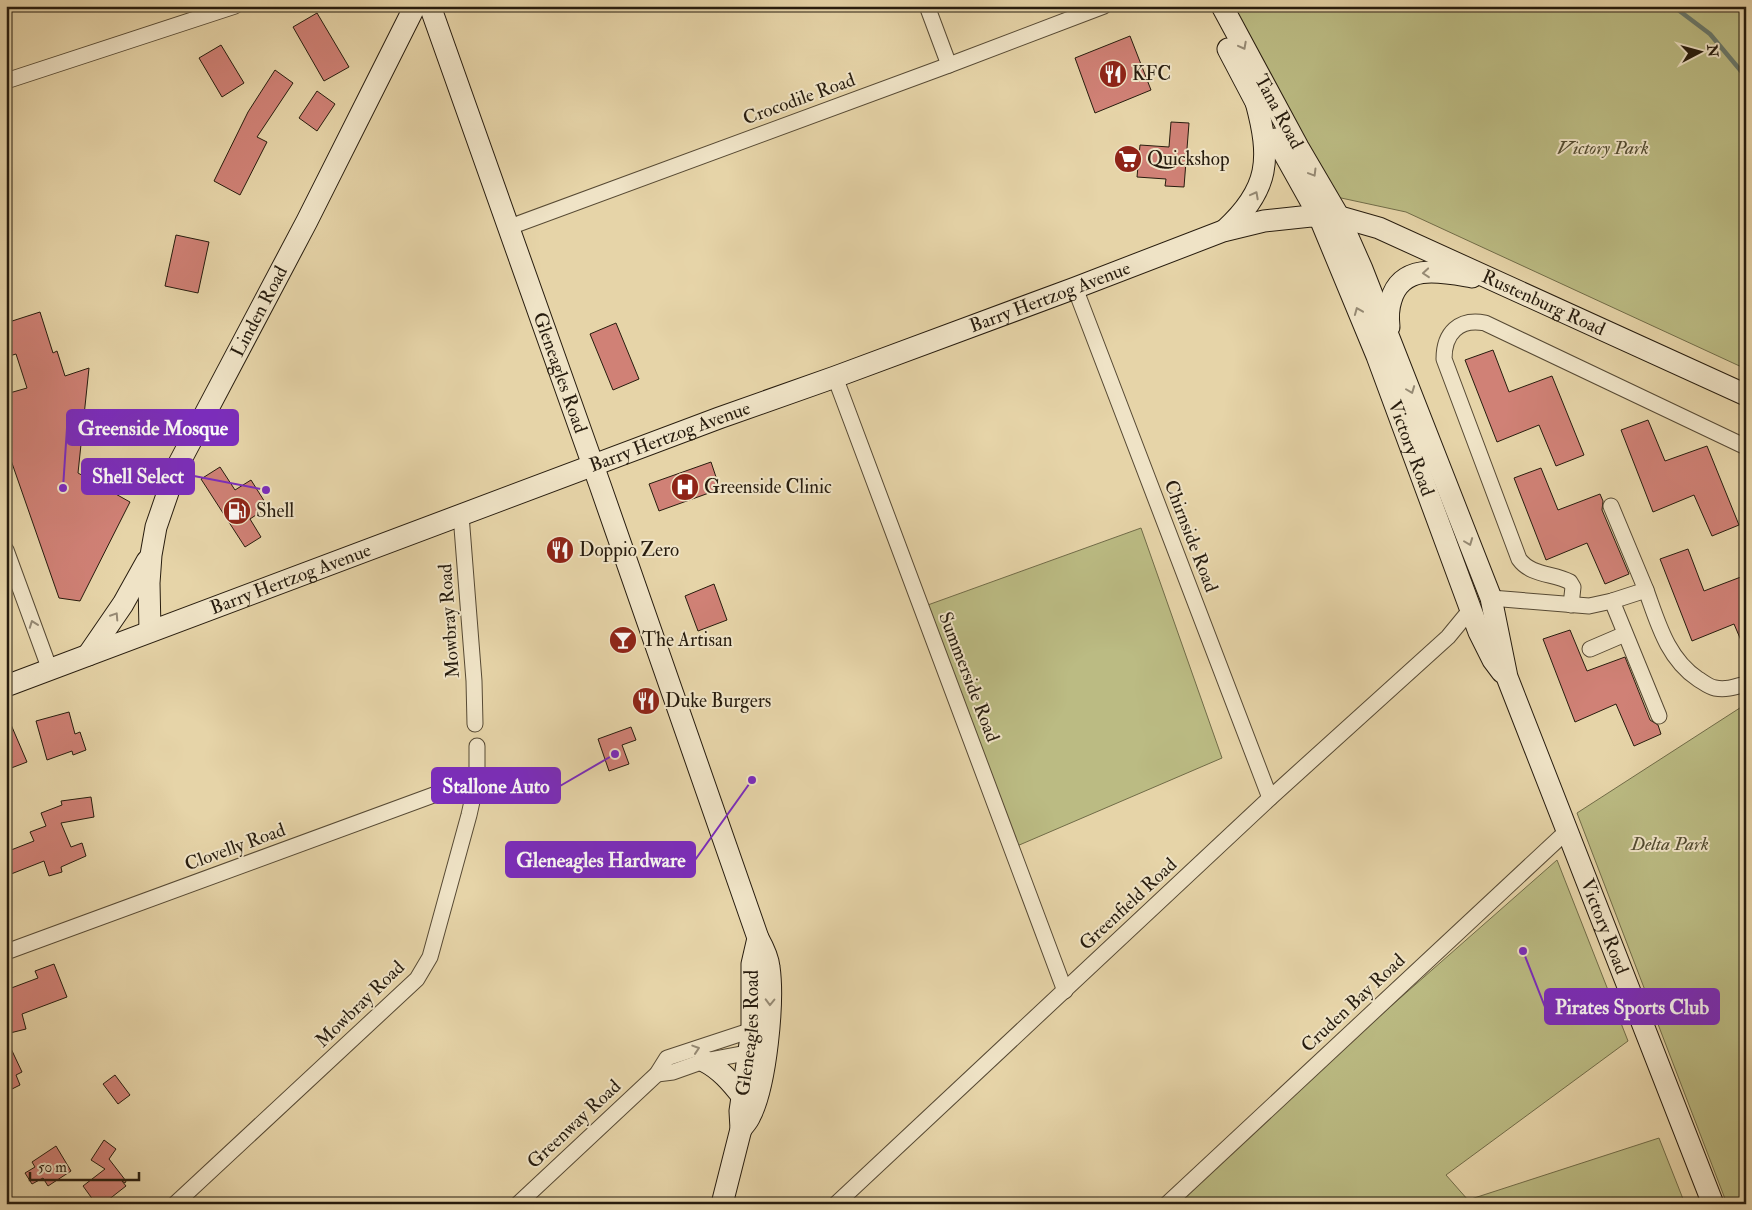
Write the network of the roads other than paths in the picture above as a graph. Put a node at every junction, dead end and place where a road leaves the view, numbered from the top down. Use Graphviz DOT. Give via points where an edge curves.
graph roads {
  1 [pos="234,6"];
  2 [pos="415,6"];
  3 [pos="430,6"];
  4 [pos="927,6"];
  5 [pos="1104,6"];
  6 [pos="1207,6"];
  7 [pos="1222,6"];
  8 [pos="949,65"];
  9 [pos="6,81"];
  10 [pos="1256,102"];
  11 [pos="1329,216"];
  12 [pos="507,228"];
  13 [pos="1223,231"];
  14 [pos="1492,280"];
  15 [pos="1075,288"];
  16 [pos="1393,345"];
  17 [pos="835,377"];
  18 [pos="1746,395"];
  19 [pos="1746,447"];
  20 [pos="594,466"];
  21 [pos="1611,506"];
  22 [pos="462,515"];
  23 [pos="1444,535"];
  24 [pos="6,550"];
  25 [pos="151,555"];
  26 [pos="1646,590"];
  27 [pos="1492,598"];
  28 [pos="1612,601"];
  29 [pos="1572,605"];
  30 [pos="1471,608"];
  31 [pos="150,631"];
  32 [pos="1479,632"];
  33 [pos="1626,634"];
  34 [pos="1448,636"];
  35 [pos="1590,649"];
  36 [pos="87,656"];
  37 [pos="50,670"];
  38 [pos="1502,672"];
  39 [pos="1746,684"];
  40 [pos="6,686"];
  41 [pos="1659,716"];
  42 [pos="475,724"];
  43 [pos="476,746"];
  44 [pos="477,779"];
  45 [pos="1270,798"];
  46 [pos="1567,831"];
  47 [pos="6,952"];
  48 [pos="1065,991"];
  49 [pos="759,1040"];
  50 [pos="704,1061"];
  51 [pos="657,1074"];
  52 [pos="742,1096"];
  53 [pos="741,1129"];
  54 [pos="175,1204"];
  55 [pos="518,1204"];
  56 [pos="722,1204"];
  57 [pos="836,1204"];
  58 [pos="1167,1204"];
  59 [pos="1713,1204"];
  1 -- 9 [label="street"];
  2 -- 25 [label="main road, Linden Road" via="307,221 176,469 156,527"];
  3 -- 12 [label="main road, Gleneagles Road"];
  4 -- 8 [label="street"];
  5 -- 8 [label="street, Crocodile Road"];
  6 -- 10 [label="main road, Tana Road"];
  7 -- 11 [label="main road, Tana Road, one-way" via="1298,147"];
  8 -- 12 [label="street, Crocodile Road"];
  10 -- 11 [label="main road, Tana Road"];
  13 -- 10 [label="main road, one-way" via="1250,204 1262,177 1264,136"];
  11 -- 13 [label="main road, Barry Hertzog Avenue" via="1292,217"];
  11 -- 14 [label="main road, Rustenburg Road" via="1391,232"];
  11 -- 16 [label="main road, Victory Road" via="1362,269"];
  23 -- 11 [label="main road, Victory Road, one-way"];
  12 -- 20 [label="main road, Gleneagles Road"];
  13 -- 15 [label="main road, Barry Hertzog Avenue"];
  14 -- 16 [label="main road, one-way" via="1436,272 1405,279 1394,291 1389,307"];
  14 -- 18 [label="main road, Rustenburg Road"];
  15 -- 17 [label="main road, Barry Hertzog Avenue"];
  15 -- 45 [label="street, Chirnside Road"];
  16 -- 27 [label="main road, Victory Road, one-way"];
  17 -- 20 [label="main road, Barry Hertzog Avenue"];
  17 -- 48 [label="street, Summerside Road"];
  19 -- 29 [label="street" via="1485,323 1474,321 1457,328 1444,346 1444,359 1519,560 1525,567 1570,582 1573,587"];
  20 -- 22 [label="main road, Barry Hertzog Avenue"];
  20 -- 49 [label="main road, Gleneagles Road" via="767,958 769,969"];
  21 -- 26 [label="street"];
  22 -- 31 [label="main road, Barry Hertzog Avenue"];
  22 -- 42 [label="street, Mowbray Road"];
  23 -- 27 [label="main road" via="1472,588 1482,596"];
  23 -- 30 [label="main road, Victory Road"];
  37 -- 24 [label="street, one-way"];
  25 -- 31 [label="main road, Linden Road"];
  36 -- 25 [label="main road, one-way" via="123,604"];
  26 -- 28 [label="street"];
  26 -- 39 [label="street" via="1668,644 1680,664 1713,688 1728,689"];
  27 -- 29 [label="street"];
  27 -- 38 [label="main road, Victory Road"];
  28 -- 29 [label="street" via="1588,606"];
  28 -- 33 [label="street"];
  30 -- 32 [label="main road, Victory Road"];
  30 -- 34 [label="street, Greenfield Road"];
  31 -- 36 [label="main road, Barry Hertzog Avenue"];
  32 -- 34 [label="street, Greenfield Road" via="1468,630"];
  32 -- 38 [label="main road, Victory Road"];
  33 -- 35 [label="street"];
  33 -- 41 [label="street"];
  34 -- 45 [label="street, Greenfield Road"];
  36 -- 37 [label="main road, Barry Hertzog Avenue"];
  37 -- 40 [label="main road, Barry Hertzog Avenue"];
  38 -- 46 [label="main road, Victory Road"];
  43 -- 44 [label="street, Mowbray Road"];
  44 -- 47 [label="street, Clovelly Road"];
  44 -- 54 [label="street, Mowbray Road" via="430,957 417,979"];
  45 -- 48 [label="street, Greenfield Road"];
  46 -- 58 [label="street, Cruden Bay Road"];
  46 -- 59 [label="main road, Victory Road"];
  48 -- 57 [label="street, Greenfield Road"];
  49 -- 50 [label="street"];
  51 -- 49 [label="street, Greenway Road, one-way" via="668,1058"];
  49 -- 52 [label="main road, Gleneagles Road"];
  49 -- 53 [label="main road, Gleneagles Road" via="754,1106"];
  50 -- 51 [label="street"];
  50 -- 52 [label="main road" via="717,1068"];
  51 -- 55 [label="street, Greenway Road"];
  52 -- 53 [label="main road, Gleneagles Road"];
  53 -- 56 [label="main road, Gleneagles Road"];
}
